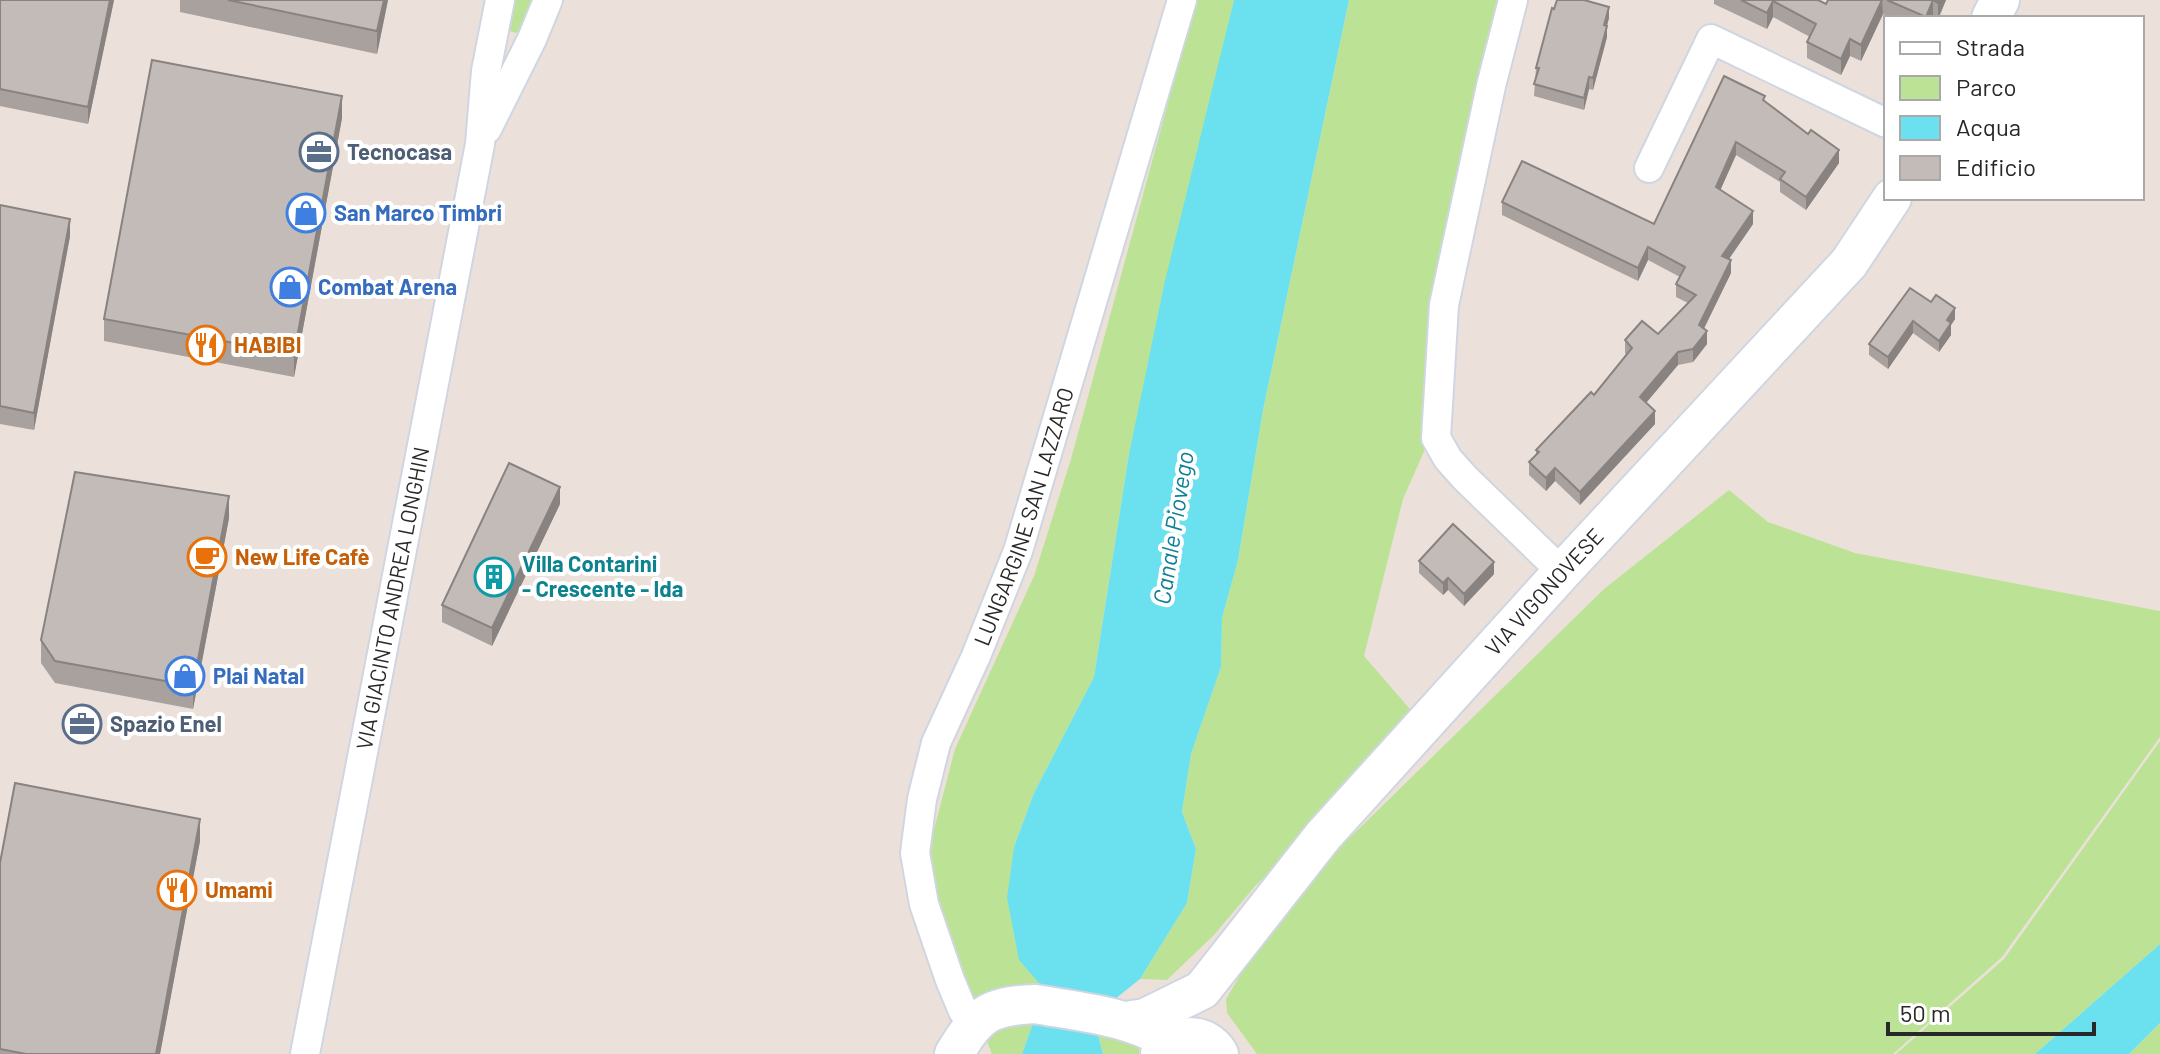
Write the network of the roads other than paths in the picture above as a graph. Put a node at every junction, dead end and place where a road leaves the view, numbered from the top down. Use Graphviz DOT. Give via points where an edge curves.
graph roads {
  1 [pos="500,0"];
  2 [pos="548,0"];
  3 [pos="1182,0"];
  4 [pos="1513,0"];
  5 [pos="1884,122"];
  6 [pos="480,144"];
  7 [pos="1649,168"];
  8 [pos="1891,200"];
  9 [pos="1562,572"];
  10 [pos="1195,994"];
  11 [pos="1114,1019"];
  12 [pos="963,1040"];
  13 [pos="1169,1045"];
  14 [pos="1219,1051"];
  15 [pos="305,1054"];
  1 -- 6 [label="street, VIA GIACINTO ANDREA LONGHIN" via="486,71"];
  2 -- 6 [label="street, VIA GIACINTO ANDREA LONGHIN"];
  3 -- 12 [label="street, LUNGARGINE SAN LAZZARO" via="1018,551 936,743 922,799 915,853 924,904 963,1011"];
  4 -- 9 [label="street" via="1444,305 1436,438 1465,478"];
  5 -- 7 [label="street" via="1711,39"];
  6 -- 15 [label="street, VIA GIACINTO ANDREA LONGHIN"];
  8 -- 9 [label="main road, VIA VIGONOVESE" via="1849,263"];
  9 -- 10 [label="main road, VIA VIGONOVESE" via="1323,836"];
  10 -- 11 [label="main road" via="1145,1018"];
  10 -- 13 [label="main road, VIA VIGONOVESE" via="1179,1015"];
  10 -- 14 [label="main road"];
  11 -- 12 [label="main road" via="1035,1004 997,1009 984,1014"];
  11 -- 13 [label="main road" via="1155,1031"];
  13 -- 14 [label="main road" via="1189,1036"];
}
